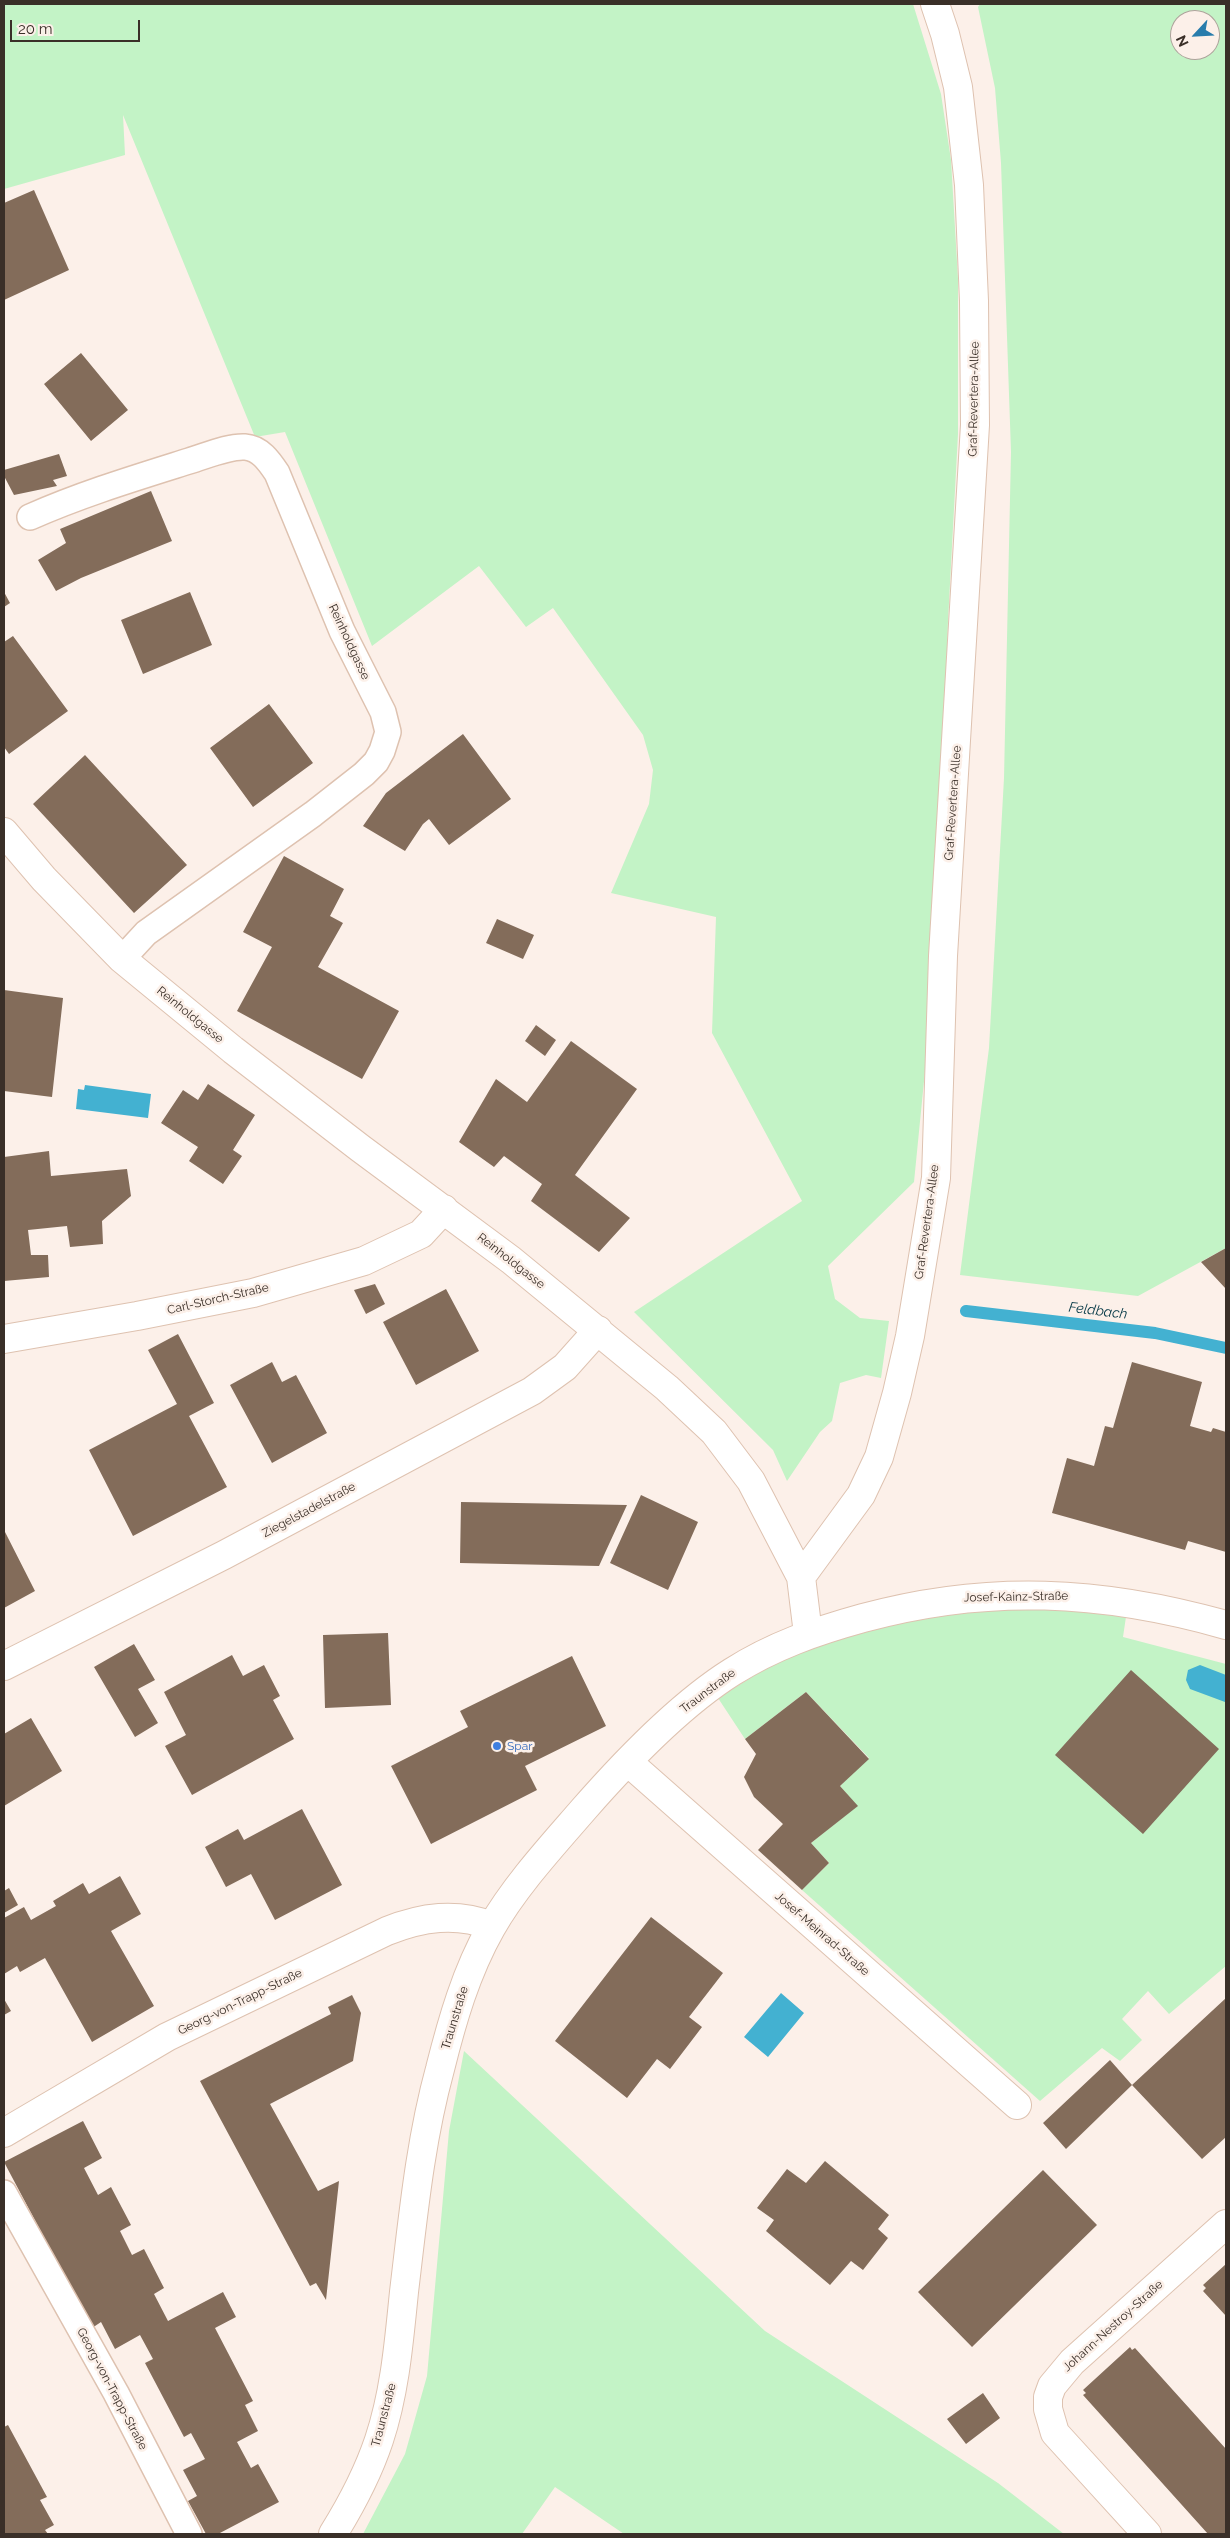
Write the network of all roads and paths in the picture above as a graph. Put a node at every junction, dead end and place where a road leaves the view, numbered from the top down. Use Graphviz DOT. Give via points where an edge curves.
graph roads {
  1 [pos="935,4"];
  2 [pos="30,517"];
  3 [pos="4,832"];
  4 [pos="122,959"];
  5 [pos="444,1209"];
  6 [pos="598,1330"];
  7 [pos="4,1339"];
  8 [pos="801,1577"];
  9 [pos="1226,1625"];
  10 [pos="808,1634"];
  11 [pos="4,1666"];
  12 [pos="628,1762"];
  13 [pos="492,1926"];
  14 [pos="1017,2105"];
  15 [pos="4,2133"];
  16 [pos="4,2193"];
  17 [pos="1226,2224"];
  18 [pos="189,2534"];
  19 [pos="333,2534"];
  20 [pos="1147,2534"];
  1 -- 8 [label="street, Graf-Revertera-Allee" via="958,87 970,185 975,406 943,956 936,1178 910,1336 878,1457 861,1495"];
  2 -- 4 [label="lane, Reinholdgasse" via="82,494 214,453 246,447 259,452 276,472 342,631 383,712 388,732 376,762 364,774 146,933"];
  3 -- 4 [label="street, Reinholdgasse" via="44,879"];
  4 -- 5 [label="street, Reinholdgasse" via="241,1056"];
  5 -- 6 [label="street, Reinholdgasse"];
  5 -- 7 [label="street, Carl-Storch-Straße" via="421,1234 364,1261 243,1295"];
  6 -- 8 [label="street, Reinholdgasse" via="714,1432 751,1482"];
  6 -- 11 [label="street, Ziegelstadelstraße" via="565,1367 532,1391 224,1555"];
  8 -- 10 [label="street, Reinholdgasse"];
  9 -- 10 [label="street, Josef-Kainz-Straße" via="1118,1600 1049,1594 978,1596 920,1604"];
  10 -- 12 [label="street, Traunstraße" via="758,1656 720,1680 686,1706"];
  12 -- 13 [label="street, Traunstraße" via="567,1828"];
  12 -- 14 [label="street, Josef-Meinrad-Straße"];
  13 -- 15 [label="street, Georg-von-Trapp-Straße" via="463,1918 434,1918 387,1931 166,2037"];
  13 -- 19 [label="street, Traunstraße" via="458,2005 430,2107 388,2409 368,2466"];
  16 -- 18 [label="lane, Georg-von-Trapp-Straße" via="116,2393"];
  17 -- 20 [label="street, Johann-Nestroy-Straße" via="1072,2362 1052,2386 1048,2397 1055,2433"];
}
